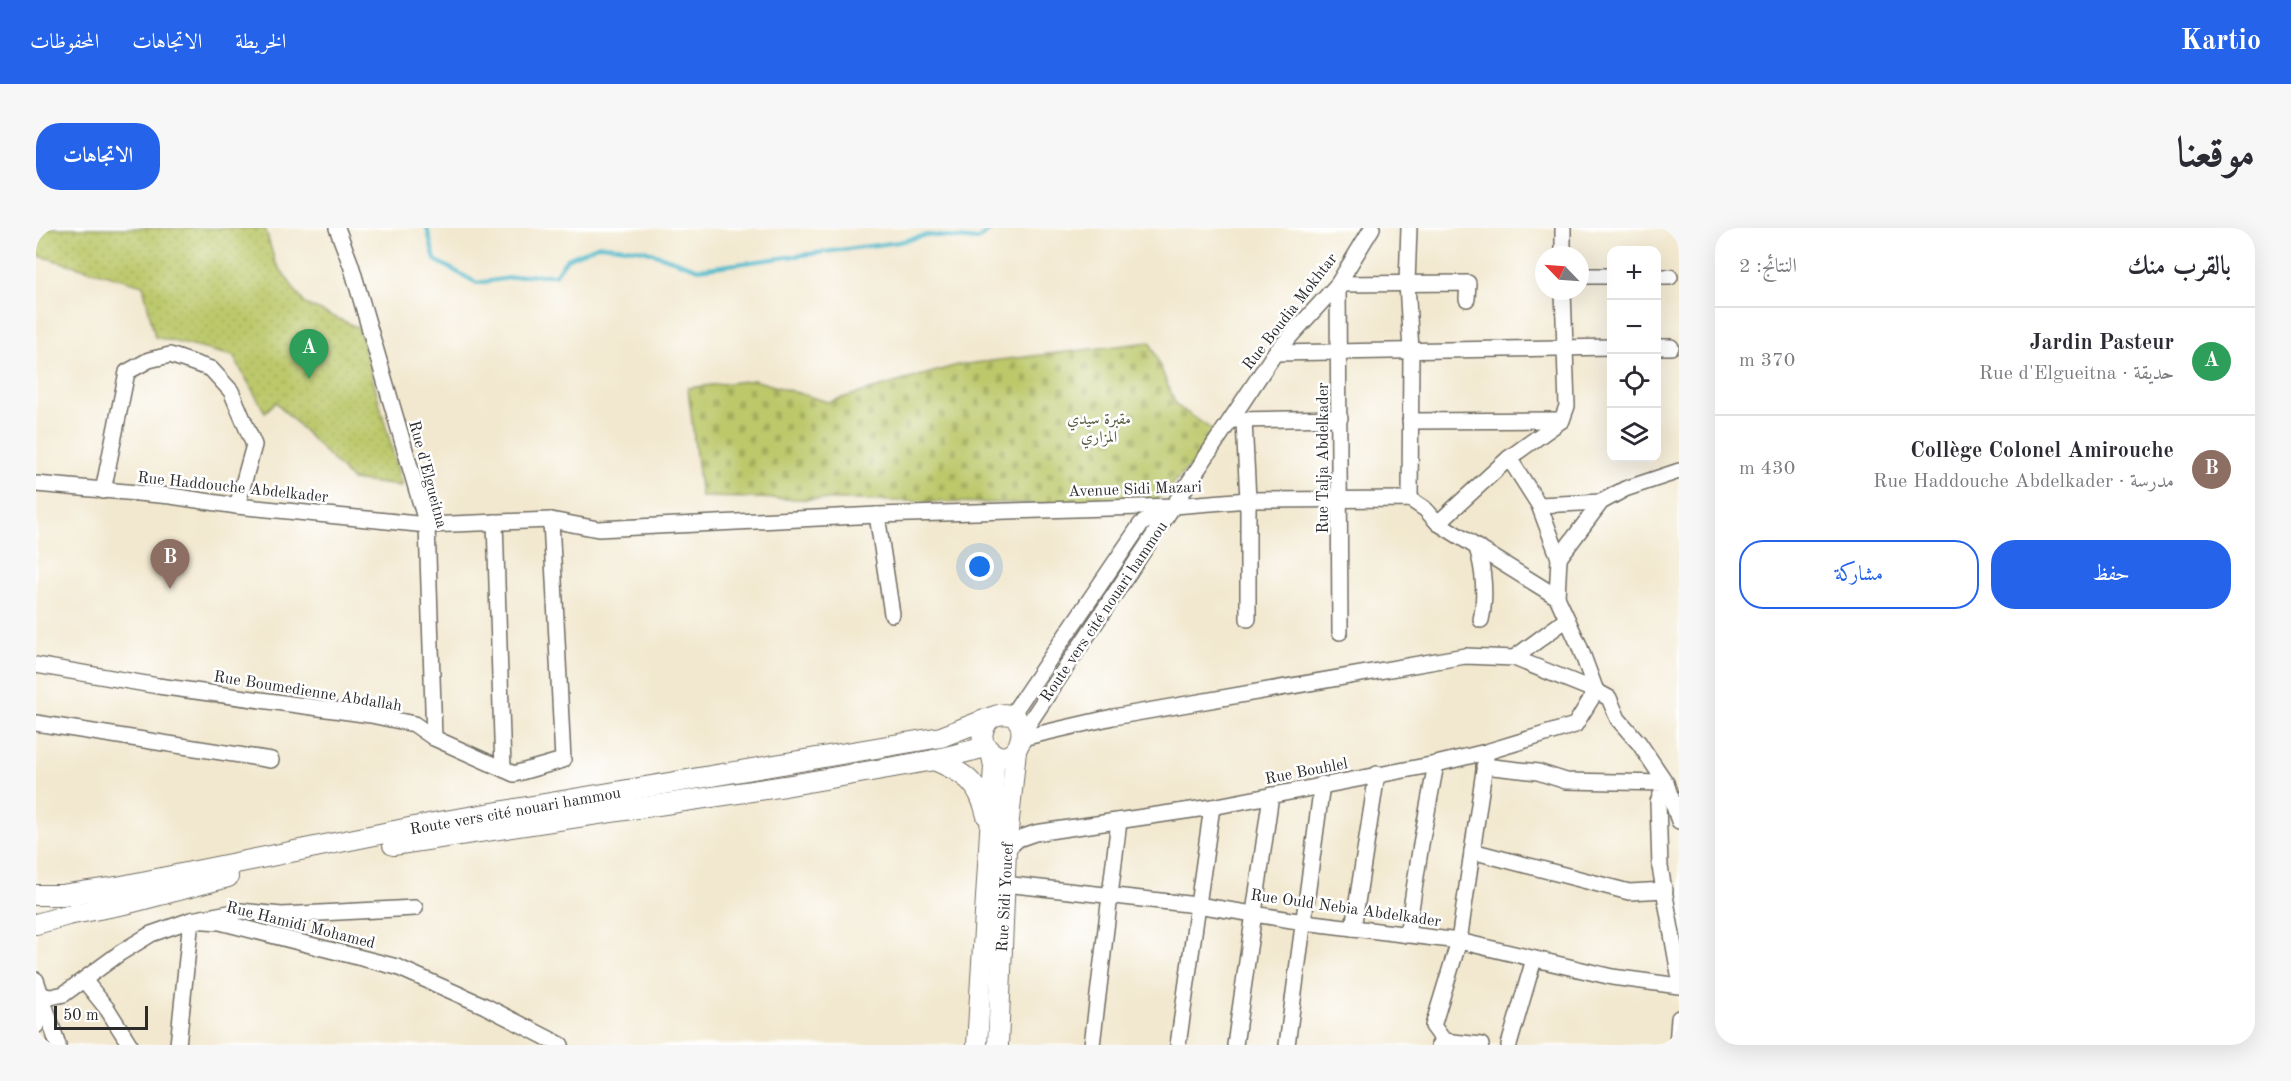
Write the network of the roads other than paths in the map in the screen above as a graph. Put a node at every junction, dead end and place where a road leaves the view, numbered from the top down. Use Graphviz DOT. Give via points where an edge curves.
graph roads {
  1 [pos="337,228"];
  2 [pos="1372,228"];
  3 [pos="1409,228"];
  4 [pos="1563,228"];
  5 [pos="1563,246"];
  6 [pos="1589,276"];
  7 [pos="1607,276"];
  8 [pos="1407,283"];
  9 [pos="1338,284"];
  10 [pos="1467,299"];
  11 [pos="1563,300"];
  12 [pos="1564,346"];
  13 [pos="1607,347"];
  14 [pos="1340,351"];
  15 [pos="1411,351"];
  16 [pos="1275,353"];
  17 [pos="1564,413"];
  18 [pos="1340,418"];
  19 [pos="1237,421"];
  20 [pos="1410,421"];
  21 [pos="1509,458"];
  22 [pos="1679,471"];
  23 [pos="36,484"];
  24 [pos="103,491"];
  25 [pos="1339,499"];
  26 [pos="1248,500"];
  27 [pos="1410,500"];
  28 [pos="1601,502"];
  29 [pos="237,506"];
  30 [pos="1174,506"];
  31 [pos="1539,506"];
  32 [pos="878,516"];
  33 [pos="551,520"];
  34 [pos="495,522"];
  35 [pos="1438,523"];
  36 [pos="427,525"];
  37 [pos="1477,548"];
  38 [pos="1559,558"];
  39 [pos="1557,597"];
  40 [pos="892,614"];
  41 [pos="1248,619"];
  42 [pos="1567,619"];
  43 [pos="1481,620"];
  44 [pos="1340,632"];
  45 [pos="1514,658"];
  46 [pos="36,665"];
  47 [pos="1596,691"];
  48 [pos="36,723"];
  49 [pos="1013,731"];
  50 [pos="434,738"];
  51 [pos="988,749"];
  52 [pos="1485,759"];
  53 [pos="271,760"];
  54 [pos="934,760"];
  55 [pos="1436,764"];
  56 [pos="503,769"];
  57 [pos="1377,774"];
  58 [pos="1666,783"];
  59 [pos="1322,784"];
  60 [pos="1271,795"];
  61 [pos="1212,807"];
  62 [pos="1119,821"];
  63 [pos="1679,821"];
  64 [pos="990,830"];
  65 [pos="1006,850"];
  66 [pos="1472,851"];
  67 [pos="1004,884"];
  68 [pos="1665,890"];
  69 [pos="1109,894"];
  70 [pos="36,896"];
  71 [pos="1197,905"];
  72 [pos="415,908"];
  73 [pos="1252,912"];
  74 [pos="191,920"];
  75 [pos="1304,922"];
  76 [pos="36,924"];
  77 [pos="1353,928"];
  78 [pos="1407,935"];
  79 [pos="1459,940"];
  80 [pos="1534,959"];
  81 [pos="1679,974"];
  82 [pos="36,980"];
  83 [pos="84,980"];
  84 [pos="1679,986"];
  85 [pos="39,995"];
  86 [pos="1679,1018"];
  87 [pos="36,1026"];
  88 [pos="1442,1044"];
  89 [pos="58,1045"];
  90 [pos="130,1045"];
  91 [pos="178,1045"];
  92 [pos="561,1045"];
  93 [pos="977,1045"];
  94 [pos="1001,1045"];
  95 [pos="1092,1045"];
  96 [pos="1178,1045"];
  97 [pos="1235,1045"];
  98 [pos="1287,1045"];
  99 [pos="1481,1045"];
  100 [pos="1509,1045"];
  101 [pos="1677,1045"];
  1 -- 36 [label="street, Rue d'Elgueitna"];
  2 -- 9 [label="street, Rue Boudia Mokhtar"];
  3 -- 8 [label="street"];
  4 -- 5 [label="street"];
  6 -- 7 [label="street"];
  8 -- 9 [label="street"];
  8 -- 10 [label="street" via="1468,283"];
  8 -- 15 [label="street"];
  9 -- 14 [label="street, Rue Talja Abdelkader"];
  9 -- 16 [label="street, Rue Boudia Mokhtar"];
  11 -- 12 [label="street"];
  12 -- 13 [label="street"];
  12 -- 15 [label="street"];
  12 -- 17 [label="street"];
  14 -- 15 [label="street"];
  14 -- 16 [label="street"];
  14 -- 18 [label="street, Rue Talja Abdelkader"];
  15 -- 20 [label="street"];
  16 -- 19 [label="street, Rue Boudia Mokhtar"];
  17 -- 20 [label="street"];
  17 -- 21 [label="street"];
  18 -- 19 [label="street"];
  18 -- 25 [label="street, Rue Talja Abdelkader"];
  19 -- 26 [label="street"];
  19 -- 30 [label="street, Rue Boudia Mokhtar"];
  20 -- 27 [label="street"];
  21 -- 31 [label="street"];
  21 -- 35 [label="street"];
  22 -- 28 [label="street" via="1625,489"];
  23 -- 24 [label="street, Rue Haddouche Abdelkader"];
  24 -- 29 [label="street, Rue Haddouche Abdelkader"];
  24 -- 29 [label="street" via="128,372 148,360 170,355 211,369 231,391 254,445"];
  25 -- 26 [label="street, Avenue Sidi Mazari"];
  25 -- 27 [label="street, Avenue Sidi Mazari"];
  25 -- 44 [label="street, Rue Talja Abdelkader"];
  26 -- 30 [label="street, Avenue Sidi Mazari"];
  26 -- 41 [label="street"];
  27 -- 35 [label="street"];
  28 -- 31 [label="street"];
  28 -- 38 [label="street"];
  29 -- 36 [label="street, Rue Haddouche Abdelkader"];
  30 -- 32 [label="street, Avenue Sidi Mazari"];
  30 -- 49 [label="street, Route vers cité nouari hammou"];
  31 -- 38 [label="street"];
  32 -- 33 [label="street, Avenue Sidi Mazari" via="598,529"];
  32 -- 40 [label="street"];
  33 -- 34 [label="street, Avenue Sidi Mazari"];
  33 -- 56 [label="street, Rue Boumedienne Abdallah" via="563,760 514,774"];
  34 -- 36 [label="street, Avenue Sidi Mazari"];
  34 -- 56 [label="street"];
  35 -- 37 [label="street"];
  36 -- 50 [label="street, Rue d'Elgueitna"];
  37 -- 39 [label="street"];
  37 -- 43 [label="street" via="1484,607"];
  38 -- 39 [label="street"];
  39 -- 42 [label="street"];
  42 -- 45 [label="street"];
  42 -- 47 [label="street"];
  45 -- 47 [label="street"];
  45 -- 49 [label="street" via="1465,656"];
  46 -- 50 [label="street, Rue Boumedienne Abdallah" via="370,715 414,724"];
  47 -- 52 [label="street, Rue Bouhlel" via="1575,725"];
  47 -- 58 [label="street" via="1608,698 1618,719"];
  48 -- 53 [label="street"];
  49 -- 51 [label="main road, Route vers cité nouari hammou" via="1004,755"];
  49 -- 51 [label="main road" via="984,728 982,734"];
  49 -- 65 [label="main road, Rue Sidi Youcef"];
  49 -- 70 [label="main road, Route vers cité nouari hammou" via="941,737 439,822 117,887"];
  50 -- 56 [label="street, Rue Boumedienne Abdallah"];
  51 -- 54 [label="main road, Route vers cité nouari hammou"];
  51 -- 64 [label="main road" via="994,766"];
  52 -- 55 [label="street, Rue Bouhlel"];
  52 -- 58 [label="street" via="1566,780"];
  52 -- 66 [label="street"];
  54 -- 64 [label="main road" via="968,778 980,793"];
  54 -- 76 [label="main road, Route vers cité nouari hammou" via="399,844 228,877"];
  55 -- 57 [label="street, Rue Bouhlel"];
  55 -- 78 [label="street"];
  57 -- 59 [label="street, Rue Bouhlel"];
  57 -- 77 [label="street"];
  58 -- 63 [label="street"];
  58 -- 68 [label="street" via="1658,802 1660,867"];
  59 -- 60 [label="street, Rue Bouhlel"];
  59 -- 75 [label="street"];
  60 -- 61 [label="street, Rue Bouhlel"];
  60 -- 73 [label="street"];
  61 -- 62 [label="street, Rue Bouhlel"];
  61 -- 71 [label="street"];
  62 -- 65 [label="street, Rue Bouhlel" via="1035,833 1018,839"];
  62 -- 69 [label="street"];
  64 -- 93 [label="main road"];
  65 -- 67 [label="main road, Rue Sidi Youcef"];
  66 -- 68 [label="street" via="1629,892"];
  66 -- 79 [label="street"];
  67 -- 69 [label="street, Rue Ould Nebia Abdelkader"];
  67 -- 94 [label="main road, Rue Sidi Youcef"];
  68 -- 81 [label="street"];
  69 -- 71 [label="street, Rue Ould Nebia Abdelkader"];
  69 -- 95 [label="street"];
  71 -- 73 [label="street, Rue Ould Nebia Abdelkader"];
  71 -- 96 [label="street"];
  72 -- 74 [label="street" via="282,915 240,911"];
  73 -- 75 [label="street, Rue Ould Nebia Abdelkader"];
  73 -- 97 [label="street"];
  74 -- 83 [label="street, Rue Hamidi Mohamed" via="151,934"];
  74 -- 91 [label="street"];
  74 -- 92 [label="street, Rue Hamidi Mohamed" via="220,922 397,967"];
  75 -- 77 [label="street, Rue Ould Nebia Abdelkader"];
  75 -- 98 [label="street"];
  77 -- 78 [label="street, Rue Ould Nebia Abdelkader"];
  78 -- 79 [label="street, Rue Ould Nebia Abdelkader"];
  79 -- 80 [label="street, Rue Ould Nebia Abdelkader"];
  79 -- 88 [label="street" via="1433,1026"];
  80 -- 84 [label="street, Rue Ould Nebia Abdelkader" via="1612,977"];
  80 -- 100 [label="street"];
  82 -- 85 [label="street"];
  83 -- 85 [label="street, Rue Hamidi Mohamed" via="64,994"];
  83 -- 90 [label="street"];
  85 -- 87 [label="street"];
  85 -- 89 [label="street"];
  86 -- 101 [label="street"];
  88 -- 99 [label="street"];
}
